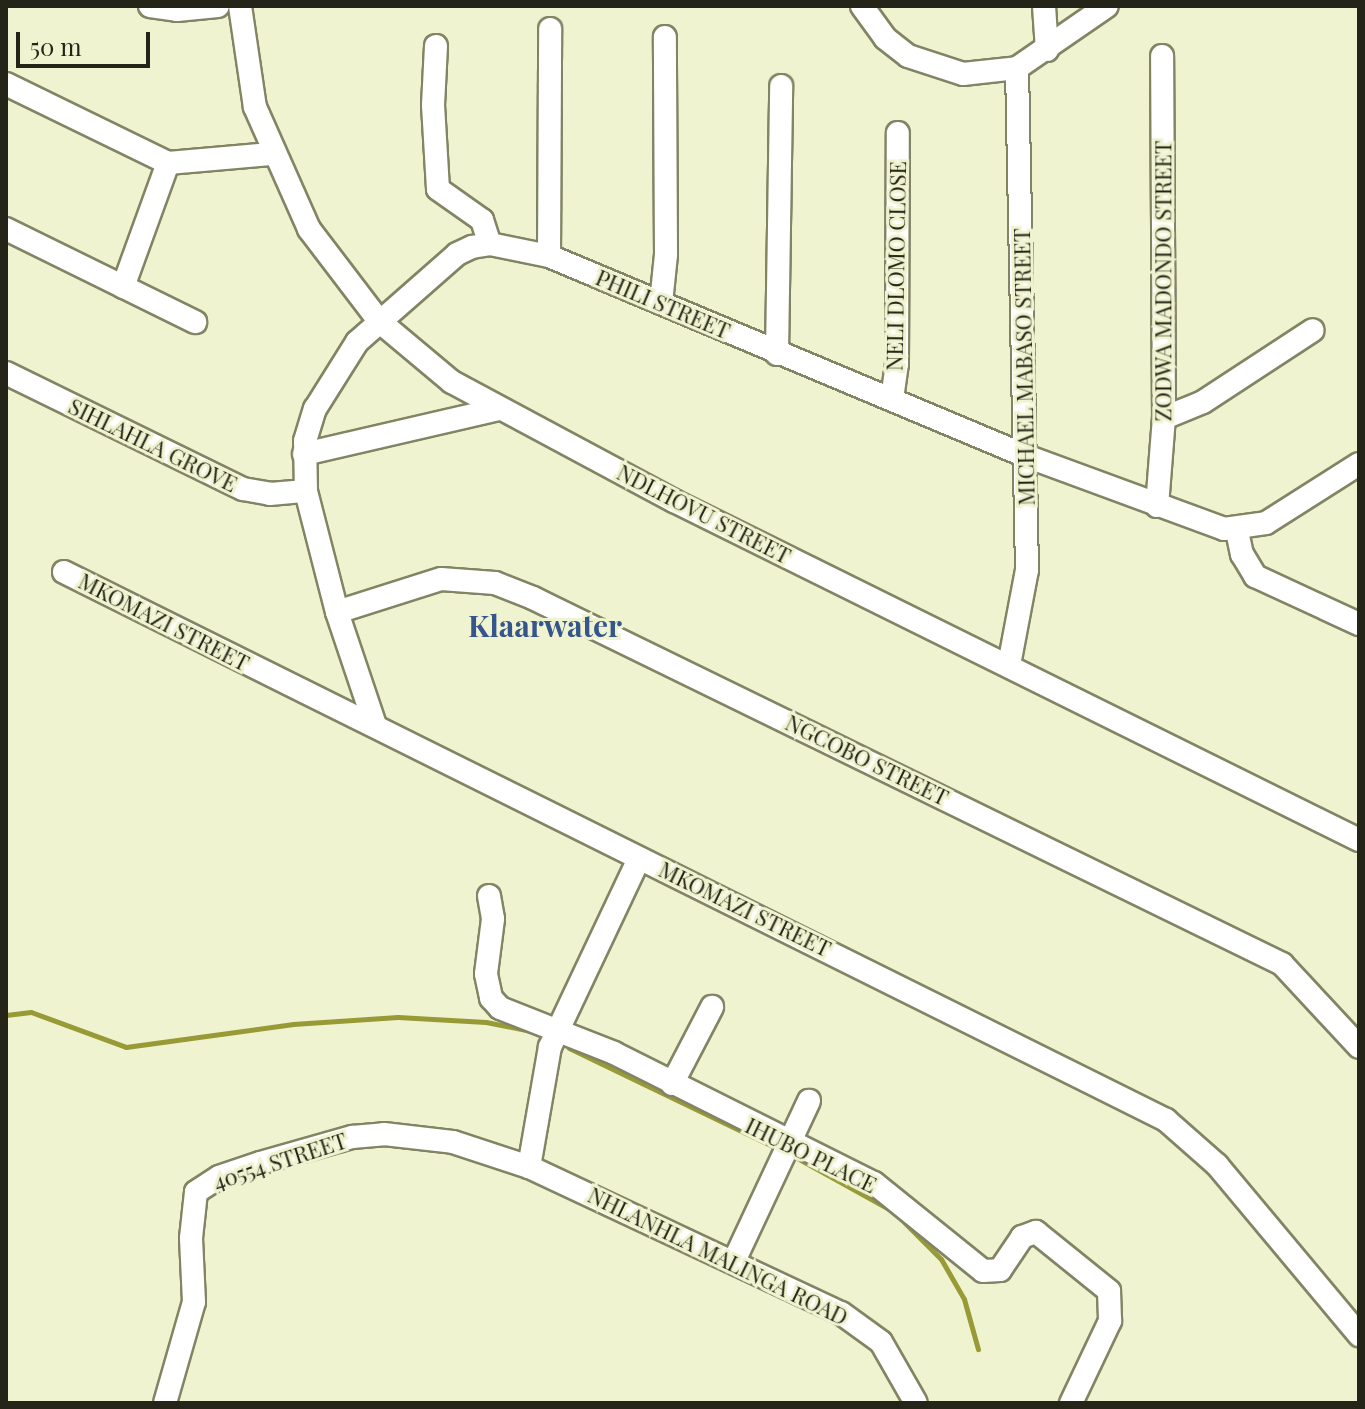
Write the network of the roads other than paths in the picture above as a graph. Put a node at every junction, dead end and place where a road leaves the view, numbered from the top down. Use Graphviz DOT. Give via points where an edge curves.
graph roads {
  1 [pos="150,6"];
  2 [pos="218,6"];
  3 [pos="240,6"];
  4 [pos="862,6"];
  5 [pos="1044,6"];
  6 [pos="1107,6"];
  7 [pos="550,29"];
  8 [pos="665,37"];
  9 [pos="436,46"];
  10 [pos="1047,50"];
  11 [pos="1162,56"];
  12 [pos="1017,68"];
  13 [pos="6,84"];
  14 [pos="781,86"];
  15 [pos="898,133"];
  16 [pos="271,154"];
  17 [pos="168,163"];
  18 [pos="6,229"];
  19 [pos="490,244"];
  20 [pos="549,256"];
  21 [pos="123,287"];
  22 [pos="661,303"];
  23 [pos="379,321"];
  24 [pos="195,322"];
  25 [pos="1313,330"];
  26 [pos="777,354"];
  27 [pos="6,373"];
  28 [pos="892,399"];
  29 [pos="499,409"];
  30 [pos="1164,418"];
  31 [pos="304,454"];
  32 [pos="1026,456"];
  33 [pos="1359,464"];
  34 [pos="306,491"];
  35 [pos="1157,506"];
  36 [pos="1237,531"];
  37 [pos="64,572"];
  38 [pos="337,612"];
  39 [pos="1359,624"];
  40 [pos="1009,665"];
  41 [pos="375,725"];
  42 [pos="1359,840"];
  43 [pos="639,859"];
  44 [pos="489,896"];
  45 [pos="712,1007"];
  46 [pos="558,1027"];
  47 [pos="1359,1047"];
  48 [pos="672,1084"];
  49 [pos="809,1101"];
  50 [pos="789,1143"];
  51 [pos="529,1167"];
  52 [pos="734,1261"];
  53 [pos="1359,1335"];
  54 [pos="165,1403"];
  55 [pos="916,1403"];
  56 [pos="1071,1403"];
  1 -- 2 [label="street"];
  3 -- 16 [label="street, NDLHOVU STREET" via="255,107"];
  4 -- 12 [label="street" via="885,38 935,68 977,74"];
  5 -- 10 [label="street"];
  6 -- 10 [label="street"];
  7 -- 20 [label="street"];
  8 -- 22 [label="street" via="666,255"];
  9 -- 19 [label="street" via="438,189 482,220"];
  10 -- 12 [label="street"];
  11 -- 30 [label="street, ZODWA MADONDO STREET"];
  12 -- 32 [label="street, MICHAEL MABASO STREET"];
  13 -- 17 [label="street"];
  14 -- 26 [label="street"];
  15 -- 28 [label="street, NELI DLOMO CLOSE" via="897,364"];
  16 -- 17 [label="street"];
  16 -- 23 [label="street, NDLHOVU STREET" via="309,229"];
  17 -- 21 [label="street"];
  18 -- 21 [label="street"];
  19 -- 20 [label="street, PHILI STREET"];
  19 -- 23 [label="street" via="457,254"];
  20 -- 22 [label="street, PHILI STREET"];
  21 -- 24 [label="street"];
  22 -- 26 [label="street, PHILI STREET"];
  23 -- 29 [label="street, NDLHOVU STREET" via="452,382"];
  23 -- 31 [label="street" via="357,342 315,409"];
  25 -- 30 [label="street" via="1203,402"];
  26 -- 28 [label="street, PHILI STREET"];
  27 -- 34 [label="street, SIHLAHLA GROVE" via="243,489 270,494"];
  28 -- 32 [label="street, PHILI STREET"];
  29 -- 31 [label="street"];
  29 -- 40 [label="street, NDLHOVU STREET"];
  30 -- 35 [label="street, ZODWA MADONDO STREET"];
  31 -- 34 [label="street"];
  32 -- 35 [label="street, PHILI STREET"];
  32 -- 40 [label="street, MICHAEL MABASO STREET" via="1027,570"];
  33 -- 36 [label="street" via="1266,523"];
  34 -- 38 [label="street"];
  35 -- 36 [label="street, PHILI STREET"];
  36 -- 39 [label="street" via="1255,576"];
  37 -- 41 [label="street, MKOMAZI STREET"];
  38 -- 41 [label="street"];
  38 -- 47 [label="street, NGCOBO STREET" via="441,579 495,583 533,598 1282,964"];
  40 -- 42 [label="street, NDLHOVU STREET"];
  41 -- 43 [label="street, MKOMAZI STREET"];
  43 -- 46 [label="street"];
  43 -- 53 [label="street, MKOMAZI STREET" via="1166,1120 1217,1165"];
  44 -- 46 [label="street, IHUBO PLACE" via="493,919 486,966 491,998 508,1012"];
  45 -- 48 [label="street"];
  46 -- 48 [label="street, IHUBO PLACE"];
  46 -- 51 [label="street" via="539,1091"];
  48 -- 50 [label="street, IHUBO PLACE"];
  49 -- 50 [label="street"];
  50 -- 52 [label="street"];
  50 -- 56 [label="street, IHUBO PLACE" via="874,1183 983,1271 1000,1270 1022,1237 1036,1232 1109,1291 1110,1321"];
  51 -- 52 [label="street, NHLANHLA MALINGA ROAD"];
  51 -- 54 [label="street, 40554 STREET" via="453,1142 384,1134 337,1141 205,1184 193,1201 194,1302"];
  52 -- 55 [label="street, NHLANHLA MALINGA ROAD" via="864,1327 890,1353"];
}
